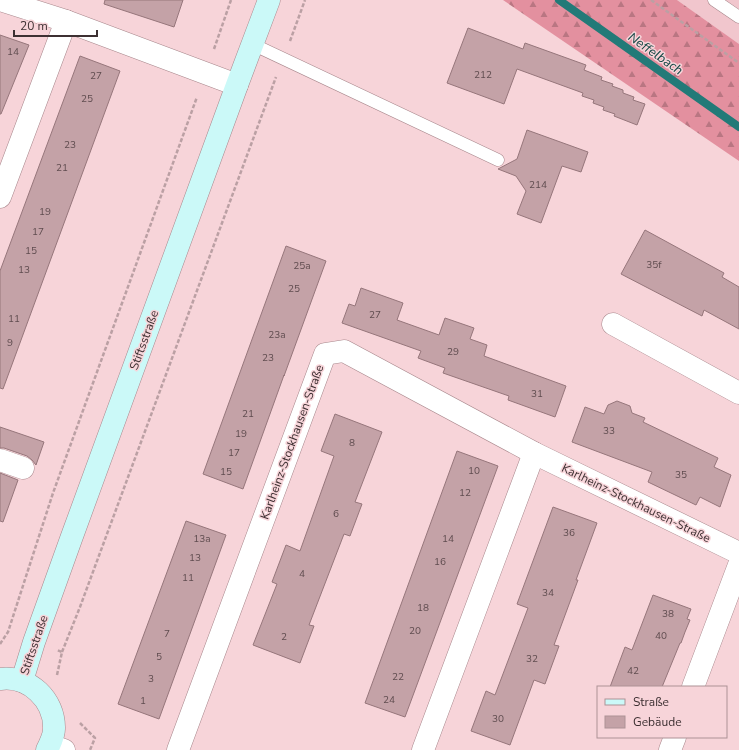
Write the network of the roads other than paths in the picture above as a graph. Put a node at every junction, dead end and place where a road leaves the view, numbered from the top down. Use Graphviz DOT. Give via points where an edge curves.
graph roads {
  1 [pos="0,0"];
  2 [pos="269,0"];
  3 [pos="714,0"];
  4 [pos="739,17"];
  5 [pos="66,21"];
  6 [pos="252,44"];
  7 [pos="237,85"];
  8 [pos="498,160"];
  9 [pos="0,197"];
  10 [pos="612,324"];
  11 [pos="739,393"];
  12 [pos="534,453"];
  13 [pos="0,460"];
  14 [pos="22,468"];
  15 [pos="739,553"];
  16 [pos="739,565"];
  17 [pos="0,678"];
  18 [pos="22,681"];
  19 [pos="693,686"];
  20 [pos="675,738"];
  21 [pos="54,748"];
  22 [pos="178,750"];
  23 [pos="423,750"];
  24 [pos="670,750"];
  1 -- 5 [label="street"];
  2 -- 6 [label="street, Stiftsstraße"];
  3 -- 4 [label="lane"];
  5 -- 7 [label="street"];
  5 -- 9 [label="street"];
  6 -- 7 [label="street, Stiftsstraße"];
  6 -- 8 [label="lane"];
  7 -- 18 [label="street, Stiftsstraße"];
  10 -- 11 [label="street"];
  12 -- 15 [label="street, Karlheinz-Stockhausen-Straße"];
  12 -- 22 [label="street, Karlheinz-Stockhausen-Straße" via="344,351 325,354"];
  12 -- 23 [label="street"];
  13 -- 14 [label="street"];
  16 -- 19 [label="street"];
  17 -- 18 [label="street"];
  18 -- 21 [label="street" via="42,695 49,706 53,718"];
  20 -- 24 [label="street"];
}
